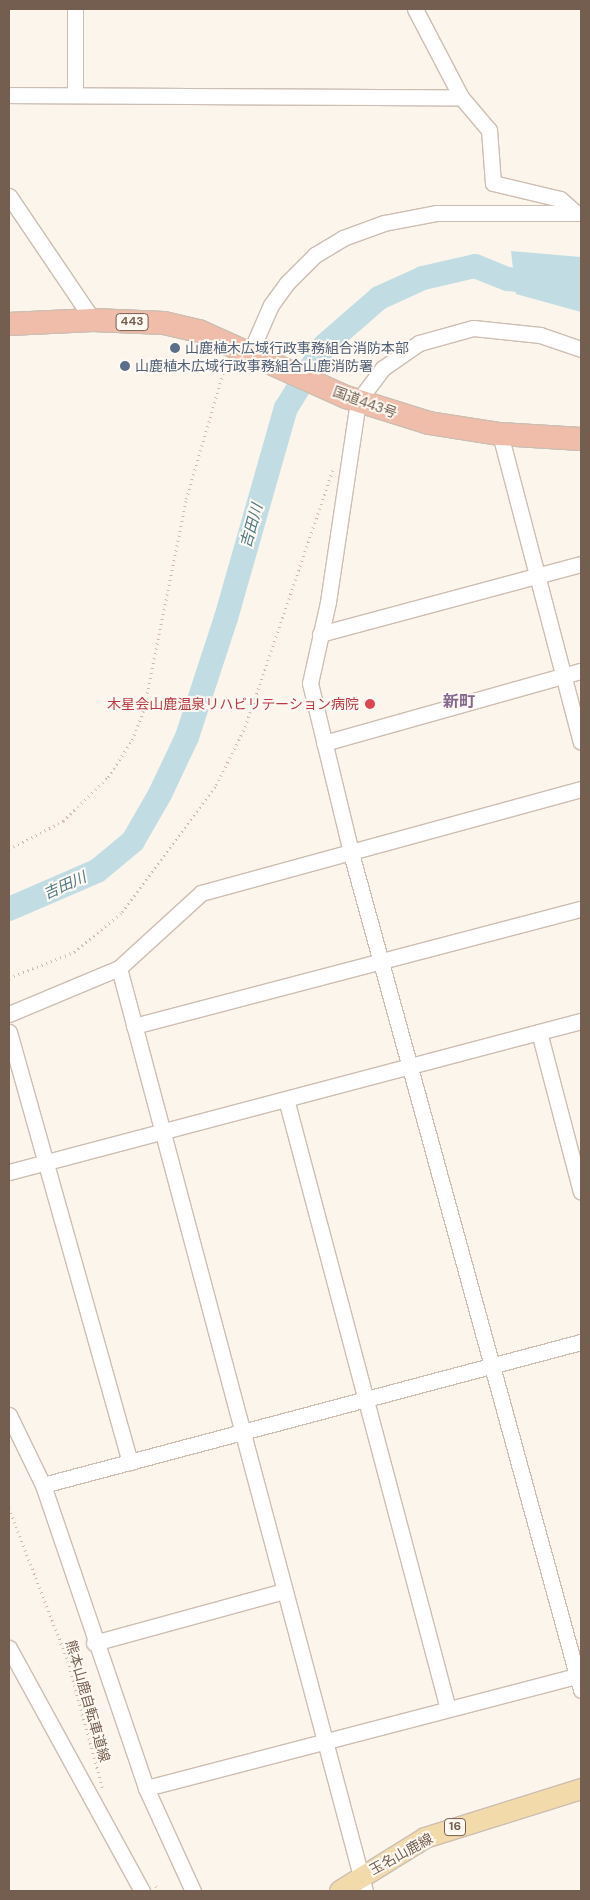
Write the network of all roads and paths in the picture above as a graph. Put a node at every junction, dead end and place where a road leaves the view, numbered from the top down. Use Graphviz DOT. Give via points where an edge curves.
graph roads {
  1 [pos="75,9"];
  2 [pos="415,9"];
  3 [pos="9,94"];
  4 [pos="76,95"];
  5 [pos="461,97"];
  6 [pos="9,196"];
  7 [pos="577,212"];
  8 [pos="93,320"];
  9 [pos="9,324"];
  10 [pos="241,349"];
  11 [pos="581,349"];
  12 [pos="352,399"];
  13 [pos="500,434"];
  14 [pos="581,439"];
  15 [pos="334,463"];
  16 [pos="581,564"];
  17 [pos="536,576"];
  18 [pos="320,634"];
  19 [pos="581,671"];
  20 [pos="564,676"];
  21 [pos="581,742"];
  22 [pos="324,743"];
  23 [pos="581,789"];
  24 [pos="9,849"];
  25 [pos="351,853"];
  26 [pos="581,909"];
  27 [pos="381,962"];
  28 [pos="118,968"];
  29 [pos="9,978"];
  30 [pos="9,1014"];
  31 [pos="581,1021"];
  32 [pos="134,1026"];
  33 [pos="9,1032"];
  34 [pos="539,1032"];
  35 [pos="410,1066"];
  36 [pos="286,1099"];
  37 [pos="162,1132"];
  38 [pos="48,1162"];
  39 [pos="9,1172"];
  40 [pos="581,1192"];
  41 [pos="581,1342"];
  42 [pos="492,1366"];
  43 [pos="365,1399"];
  44 [pos="9,1415"];
  45 [pos="241,1432"];
  46 [pos="130,1462"];
  47 [pos="43,1485"];
  48 [pos="9,1508"];
  49 [pos="284,1591"];
  50 [pos="94,1643"];
  51 [pos="9,1648"];
  52 [pos="580,1680"];
  53 [pos="448,1710"];
  54 [pos="324,1742"];
  55 [pos="146,1788"];
  56 [pos="581,1789"];
  57 [pos="104,1793"];
  58 [pos="362,1884"];
  59 [pos="148,1888"];
  60 [pos="160,1891"];
  61 [pos="193,1891"];
  62 [pos="340,1891"];
  1 -- 4 [label="street"];
  2 -- 5 [label="street"];
  3 -- 4 [label="street"];
  4 -- 5 [label="street"];
  5 -- 7 [label="street" via="489,130 492,183 560,199"];
  6 -- 8 [label="street"];
  7 -- 10 [label="street" via="437,213 384,223 343,238 315,255 287,283"];
  8 -- 9 [label="highway, 国道443号 / 443"];
  8 -- 10 [label="highway, 国道443号 / 443" via="164,324"];
  10 -- 12 [label="highway, 国道443号 / 443"];
  10 -- 24 [label="path" via="186,499 144,708 132,740 108,777 62,821"];
  11 -- 12 [label="street" via="540,335 473,328 419,343 383,368"];
  12 -- 13 [label="highway, 国道443号 / 443" via="429,423"];
  12 -- 18 [label="street"];
  13 -- 14 [label="highway, 国道443号 / 443"];
  13 -- 17 [label="street"];
  15 -- 29 [label="path" via="245,727 216,786 122,912 74,952"];
  16 -- 17 [label="street"];
  17 -- 18 [label="street"];
  17 -- 20 [label="street"];
  18 -- 22 [label="street" via="310,683"];
  19 -- 20 [label="street"];
  20 -- 21 [label="street"];
  20 -- 22 [label="street"];
  22 -- 25 [label="street"];
  23 -- 25 [label="street"];
  25 -- 27 [label="street"];
  25 -- 28 [label="street" via="201,893"];
  26 -- 27 [label="street"];
  27 -- 32 [label="street"];
  27 -- 35 [label="street"];
  28 -- 30 [label="street"];
  28 -- 32 [label="street"];
  31 -- 34 [label="street"];
  32 -- 37 [label="street"];
  33 -- 38 [label="street"];
  34 -- 35 [label="street"];
  34 -- 40 [label="street"];
  35 -- 36 [label="street"];
  35 -- 42 [label="street"];
  36 -- 37 [label="street"];
  36 -- 43 [label="street"];
  37 -- 38 [label="street"];
  37 -- 45 [label="street"];
  38 -- 39 [label="street"];
  38 -- 46 [label="street"];
  41 -- 42 [label="street"];
  42 -- 43 [label="street"];
  42 -- 52 [label="street"];
  43 -- 45 [label="street"];
  43 -- 53 [label="street"];
  44 -- 47 [label="street"];
  45 -- 46 [label="street"];
  45 -- 49 [label="street"];
  46 -- 47 [label="street"];
  47 -- 50 [label="street"];
  48 -- 57 [label="path, 熊本山鹿自転車道線" via="68,1661"];
  49 -- 50 [label="street"];
  49 -- 54 [label="street"];
  50 -- 55 [label="street"];
  51 -- 59 [label="street"];
  52 -- 53 [label="street"];
  53 -- 54 [label="street"];
  54 -- 55 [label="street"];
  54 -- 58 [label="street"];
  55 -- 61 [label="street"];
  56 -- 58 [label="main road, 玉名山鹿線 / 16" via="425,1838"];
  58 -- 62 [label="main road, 玉名山鹿線 / 16"];
  59 -- 60 [label="path"];
}
